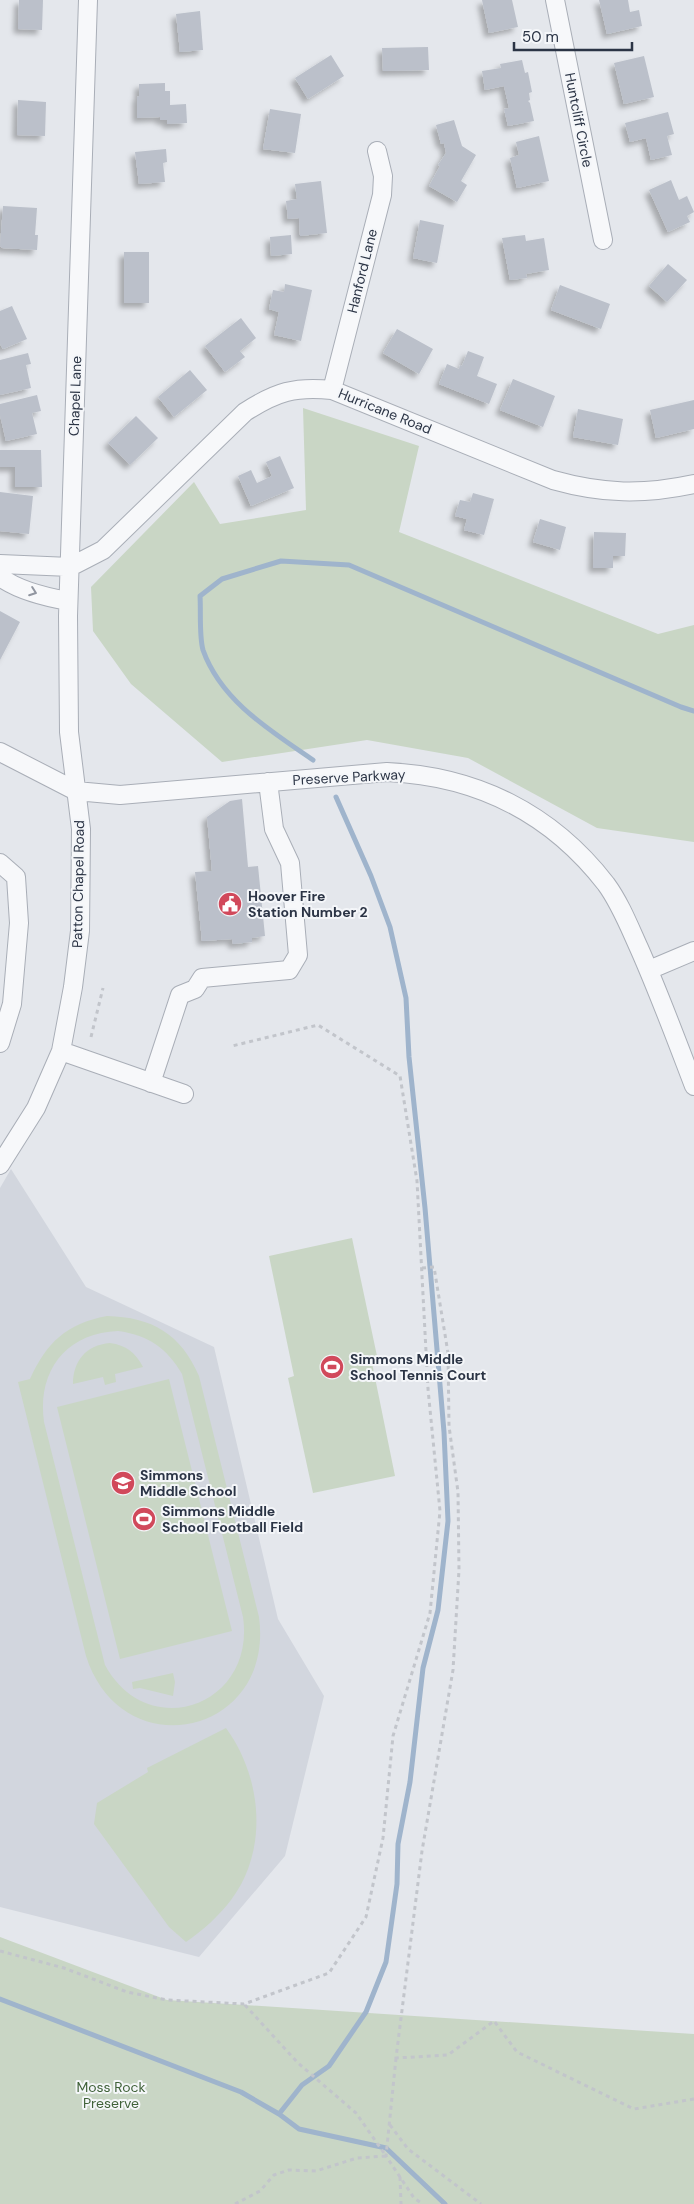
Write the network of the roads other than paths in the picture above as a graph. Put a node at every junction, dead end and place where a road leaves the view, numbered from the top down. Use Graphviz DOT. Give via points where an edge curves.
graph roads {
  1 [pos="88,0"];
  2 [pos="555,0"];
  3 [pos="377,151"];
  4 [pos="603,240"];
  5 [pos="332,390"];
  6 [pos="694,484"];
  7 [pos="0,564"];
  8 [pos="70,567"];
  9 [pos="0,577"];
  10 [pos="68,601"];
  11 [pos="0,752"];
  12 [pos="268,782"];
  13 [pos="76,791"];
  14 [pos="0,863"];
  15 [pos="694,951"];
  16 [pos="649,970"];
  17 [pos="0,1043"];
  18 [pos="61,1051"];
  19 [pos="151,1083"];
  20 [pos="694,1086"];
  21 [pos="184,1094"];
  22 [pos="0,1165"];
  1 -- 8 [label="street, Chapel Lane"];
  2 -- 4 [label="street, Huntcliff Circle"];
  3 -- 5 [label="street, Hanford Lane" via="383,176 382,195"];
  5 -- 6 [label="street, Hurricane Road" via="553,480 581,488 640,493"];
  5 -- 8 [label="street, Hurricane Road" via="310,388 279,392 245,412 103,550"];
  7 -- 8 [label="street"];
  8 -- 10 [label="street, Chapel Lane"];
  9 -- 10 [label="street, one-way" via="48,597"];
  10 -- 13 [label="street, Chapel Lane" via="69,732"];
  11 -- 13 [label="street"];
  12 -- 13 [label="street, Preserve Parkway" via="120,795"];
  12 -- 16 [label="street, Preserve Parkway" via="387,772 418,773 465,784 506,800 557,833 606,885 624,914"];
  12 -- 19 [label="street" via="274,829 290,863 298,955 289,970 202,978 195,989 180,995"];
  13 -- 18 [label="street, Patton Chapel Road" via="81,829 80,932"];
  14 -- 17 [label="street" via="16,877 19,923 12,1004"];
  15 -- 16 [label="street"];
  16 -- 20 [label="street, Preserve Parkway"];
  18 -- 19 [label="street"];
  18 -- 22 [label="street, Patton Chapel Road" via="36,1108"];
  19 -- 21 [label="street"];
}
